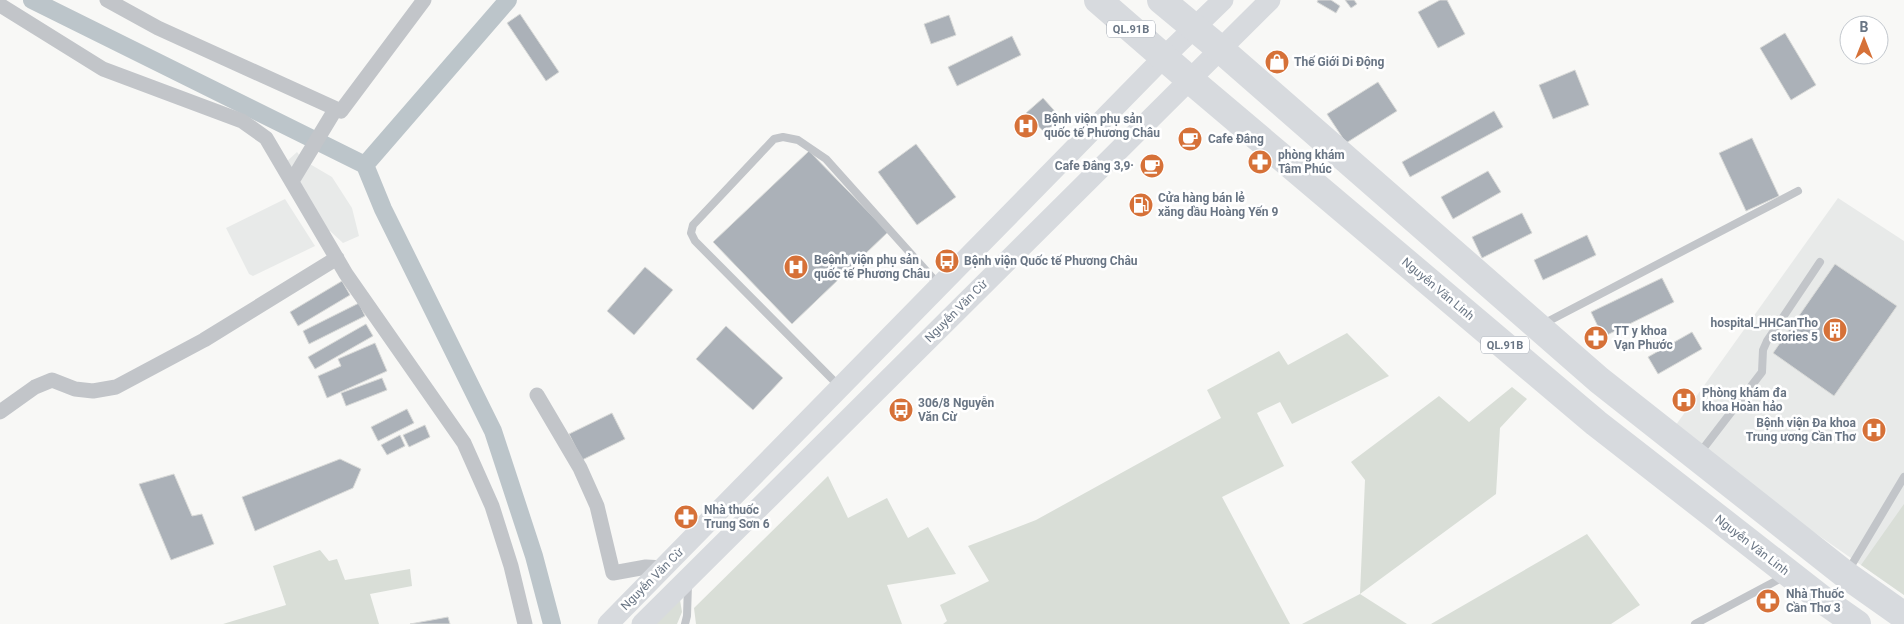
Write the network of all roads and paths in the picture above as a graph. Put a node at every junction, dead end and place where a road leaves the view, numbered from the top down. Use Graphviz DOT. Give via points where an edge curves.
graph roads {
  1 [pos="107,0"];
  2 [pos="424,0"];
  3 [pos="1098,0"];
  4 [pos="1161,0"];
  5 [pos="1223,0"];
  6 [pos="1270,0"];
  7 [pos="0,5"];
  8 [pos="1195,28"];
  9 [pos="1220,49"];
  10 [pos="1164,57"];
  11 [pos="1188,80"];
  12 [pos="332,114"];
  13 [pos="292,181"];
  14 [pos="1798,191"];
  15 [pos="337,258"];
  16 [pos="1820,262"];
  17 [pos="940,286"];
  18 [pos="1537,327"];
  19 [pos="840,387"];
  20 [pos="537,395"];
  21 [pos="0,412"];
  22 [pos="1696,457"];
  23 [pos="764,466"];
  24 [pos="1904,477"];
  25 [pos="783,484"];
  26 [pos="664,568"];
  27 [pos="1789,573"];
  28 [pos="1846,574"];
  29 [pos="689,577"];
  30 [pos="1827,603"];
  31 [pos="1904,616"];
  32 [pos="525,624"];
  33 [pos="608,624"];
  34 [pos="642,624"];
  35 [pos="685,624"];
  36 [pos="1695,624"];
  37 [pos="1857,624"];
  1 -- 12 [label="street"];
  2 -- 12 [label="street" via="345,109"];
  3 -- 10 [label="highway, Nguyễn Văn Linh / QL.91B"];
  4 -- 8 [label="highway, QL.91B"];
  5 -- 8 [label="main road, Nguyễn Văn Cừ"];
  6 -- 9 [label="main road, Nguyễn Văn Cừ"];
  7 -- 13 [label="street" via="103,68 211,108 258,130"];
  8 -- 9 [label="highway, QL.91B"];
  8 -- 10 [label="main road, Nguyễn Văn Cừ"];
  9 -- 11 [label="main road, Nguyễn Văn Cừ"];
  9 -- 18 [label="highway, QL.91B"];
  10 -- 11 [label="highway, Nguyễn Văn Linh / QL.91B"];
  10 -- 17 [label="main road, Nguyễn Văn Cừ"];
  11 -- 25 [label="main road, Nguyễn Văn Cừ"];
  11 -- 27 [label="highway, Nguyễn Văn Linh / QL.91B" via="1596,423"];
  12 -- 13 [label="street"];
  13 -- 15 [label="street"];
  14 -- 18 [label="lane"];
  15 -- 21 [label="street" via="204,340 116,387 93,391 75,389 52,380 35,387"];
  15 -- 32 [label="street" via="464,443 492,506"];
  16 -- 22 [label="lane" via="1767,341 1763,350 1762,372"];
  17 -- 19 [label="main road, Nguyễn Văn Cừ"];
  17 -- 19 [label="lane" via="826,159 798,140 774,139 693,225 692,233 695,241 726,274"];
  18 -- 22 [label="highway, QL.91B"];
  19 -- 23 [label="main road, Nguyễn Văn Cừ"];
  20 -- 26 [label="street" via="580,468 596,506 613,573 646,567"];
  22 -- 28 [label="highway, QL.91B"];
  23 -- 25 [label="main road"];
  23 -- 26 [label="main road, Nguyễn Văn Cừ"];
  24 -- 28 [label="lane"];
  25 -- 29 [label="main road, Nguyễn Văn Cừ"];
  26 -- 33 [label="main road, Nguyễn Văn Cừ"];
  27 -- 30 [label="highway, Nguyễn Văn Linh / QL.91B"];
  27 -- 36 [label="lane"];
  28 -- 30 [label="highway"];
  28 -- 31 [label="highway, QL.91B"];
  29 -- 34 [label="main road, Nguyễn Văn Cừ"];
  29 -- 35 [label="lane"];
  30 -- 37 [label="highway, Nguyễn Văn Linh / QL.91B"];
}
